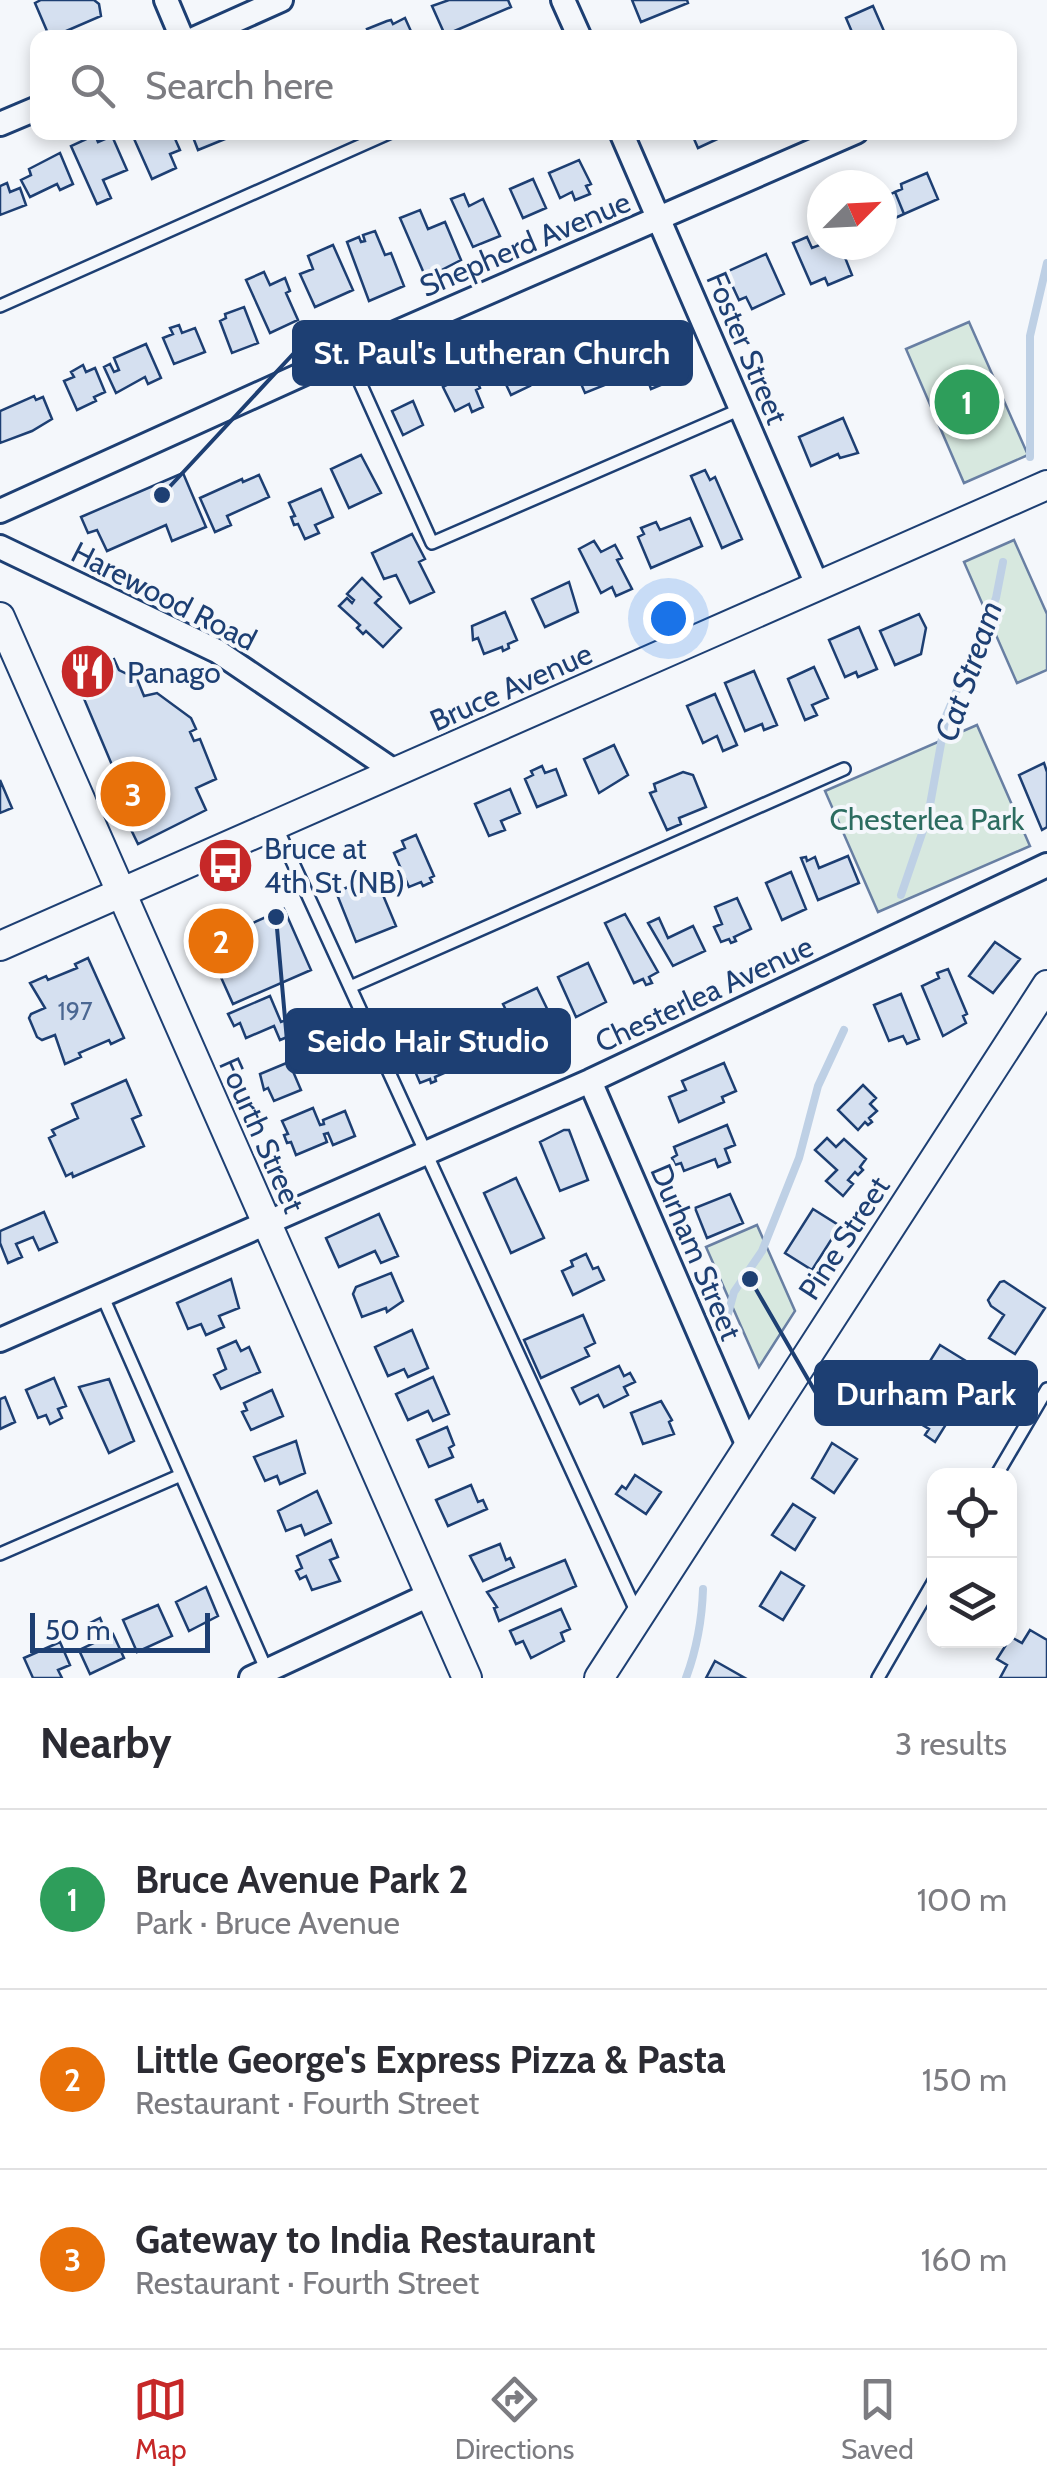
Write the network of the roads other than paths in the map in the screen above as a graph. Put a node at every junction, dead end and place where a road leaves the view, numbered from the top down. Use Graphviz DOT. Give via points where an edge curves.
graph roads {
  1 [pos="166,0"];
  2 [pos="281,0"];
  3 [pos="563,0"];
  4 [pos="179,30"];
  5 [pos="214,30"];
  6 [pos="576,30"];
  7 [pos="30,111"];
  8 [pos="0,124"];
  9 [pos="373,140"];
  10 [pos="624,140"];
  11 [pos="838,140"];
  12 [pos="658,219"];
  13 [pos="0,306"];
  14 [pos="348,354"];
  15 [pos="741,409"];
  16 [pos="1047,485"];
  17 [pos="0,511"];
  18 [pos="0,547"];
  19 [pos="818,587"];
  20 [pos="0,616"];
  21 [pos="844,768"];
  22 [pos="397,773"];
  23 [pos="276,826"];
  24 [pos="1047,865"];
  25 [pos="122,894"];
  26 [pos="0,946"];
  27 [pos="1047,985"];
  28 [pos="350,987"];
  29 [pos="590,1081"];
  30 [pos="426,1152"];
  31 [pos="266,1223"];
  32 [pos="102,1295"];
  33 [pos="0,1340"];
  34 [pos="1047,1389"];
  35 [pos="748,1446"];
  36 [pos="1001,1468"];
  37 [pos="181,1475"];
  38 [pos="0,1554"];
  39 [pos="927,1593"];
  40 [pos="429,1595"];
  41 [pos="639,1618"];
  42 [pos="263,1676"];
  43 [pos="467,1678"];
  44 [pos="599,1678"];
  45 [pos="878,1678"];
  1 -- 4 [label="street"];
  2 -- 5 [label="street"];
  3 -- 6 [label="street"];
  7 -- 8 [label="street"];
  9 -- 13 [label="lane"];
  10 -- 12 [label="street, Foster Street"];
  11 -- 12 [label="street, Shepherd Avenue"];
  12 -- 14 [label="street, Shepherd Avenue"];
  12 -- 15 [label="street, Foster Street"];
  14 -- 15 [label="lane" via="432,542"];
  14 -- 17 [label="street, Shepherd Avenue"];
  15 -- 19 [label="street, Foster Street"];
  16 -- 19 [label="street, Bruce Avenue"];
  18 -- 22 [label="street, Harewood Road" via="218,651"];
  19 -- 22 [label="street, Bruce Avenue"];
  20 -- 25 [label="street, Fourth Street"];
  21 -- 28 [label="lane"];
  22 -- 23 [label="street, Bruce Avenue"];
  23 -- 25 [label="street, Bruce Avenue"];
  23 -- 28 [label="lane"];
  24 -- 29 [label="street, Chesterlea Avenue"];
  25 -- 26 [label="street, Bruce Avenue"];
  25 -- 31 [label="street, Fourth Street"];
  27 -- 35 [label="street, Pine Street"];
  28 -- 30 [label="lane"];
  29 -- 30 [label="street, Chesterlea Avenue"];
  29 -- 35 [label="street, Durham Street"];
  30 -- 31 [label="street, Chesterlea Avenue"];
  30 -- 41 [label="lane"];
  31 -- 32 [label="street, Chesterlea Avenue"];
  31 -- 40 [label="street, Fourth Street"];
  32 -- 33 [label="street, Chesterlea Avenue"];
  32 -- 37 [label="lane"];
  34 -- 36 [label="lane"];
  35 -- 41 [label="street, Pine Street"];
  37 -- 38 [label="lane"];
  37 -- 42 [label="lane"];
  39 -- 45 [label="lane"];
  40 -- 42 [label="street"];
  40 -- 43 [label="street, Fourth Street"];
  41 -- 44 [label="street, Pine Street"];
}
